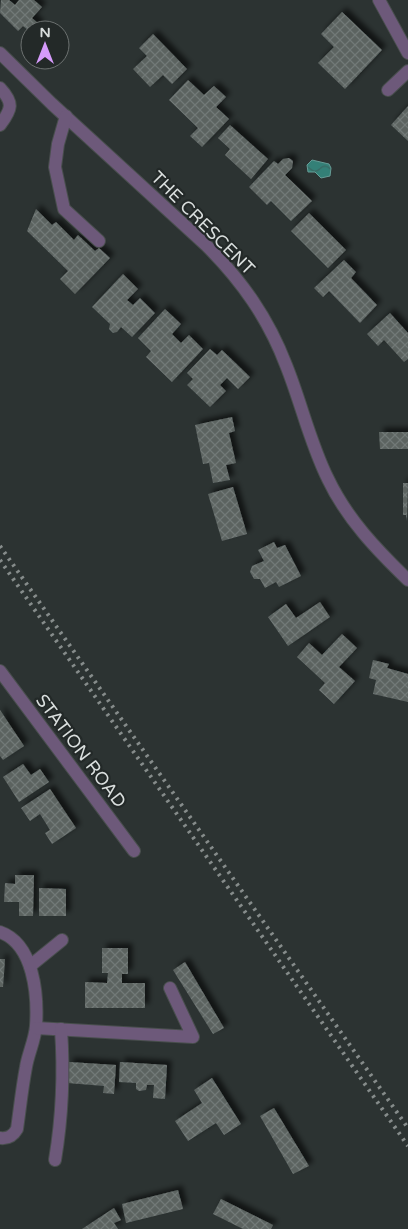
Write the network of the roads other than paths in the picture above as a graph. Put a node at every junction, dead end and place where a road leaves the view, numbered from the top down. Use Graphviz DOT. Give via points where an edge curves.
graph roads {
  1 [pos="379,0"];
  2 [pos="0,53"];
  3 [pos="408,53"];
  4 [pos="408,71"];
  5 [pos="0,88"];
  6 [pos="388,90"];
  7 [pos="66,116"];
  8 [pos="0,125"];
  9 [pos="99,241"];
  10 [pos="408,580"];
  11 [pos="0,671"];
  12 [pos="134,851"];
  13 [pos="0,932"];
  14 [pos="62,940"];
  15 [pos="30,966"];
  16 [pos="170,988"];
  17 [pos="36,1028"];
  18 [pos="61,1029"];
  19 [pos="0,1138"];
  20 [pos="55,1160"];
  1 -- 3 [label="street"];
  2 -- 7 [label="street, THE CRESCENT"];
  4 -- 6 [label="street"];
  5 -- 8 [label="street" via="10,102 10,110"];
  7 -- 9 [label="street" via="55,167 64,209"];
  7 -- 10 [label="street, THE CRESCENT" via="206,245 251,296 287,366 328,480 363,534"];
  11 -- 12 [label="street, STATION ROAD"];
  13 -- 15 [label="street" via="9,935 19,945"];
  14 -- 15 [label="street"];
  15 -- 17 [label="street"];
  16 -- 18 [label="street" via="193,1037"];
  17 -- 18 [label="street"];
  17 -- 19 [label="street" via="26,1066 17,1129 13,1135"];
  18 -- 20 [label="street" via="62,1075"];
}
